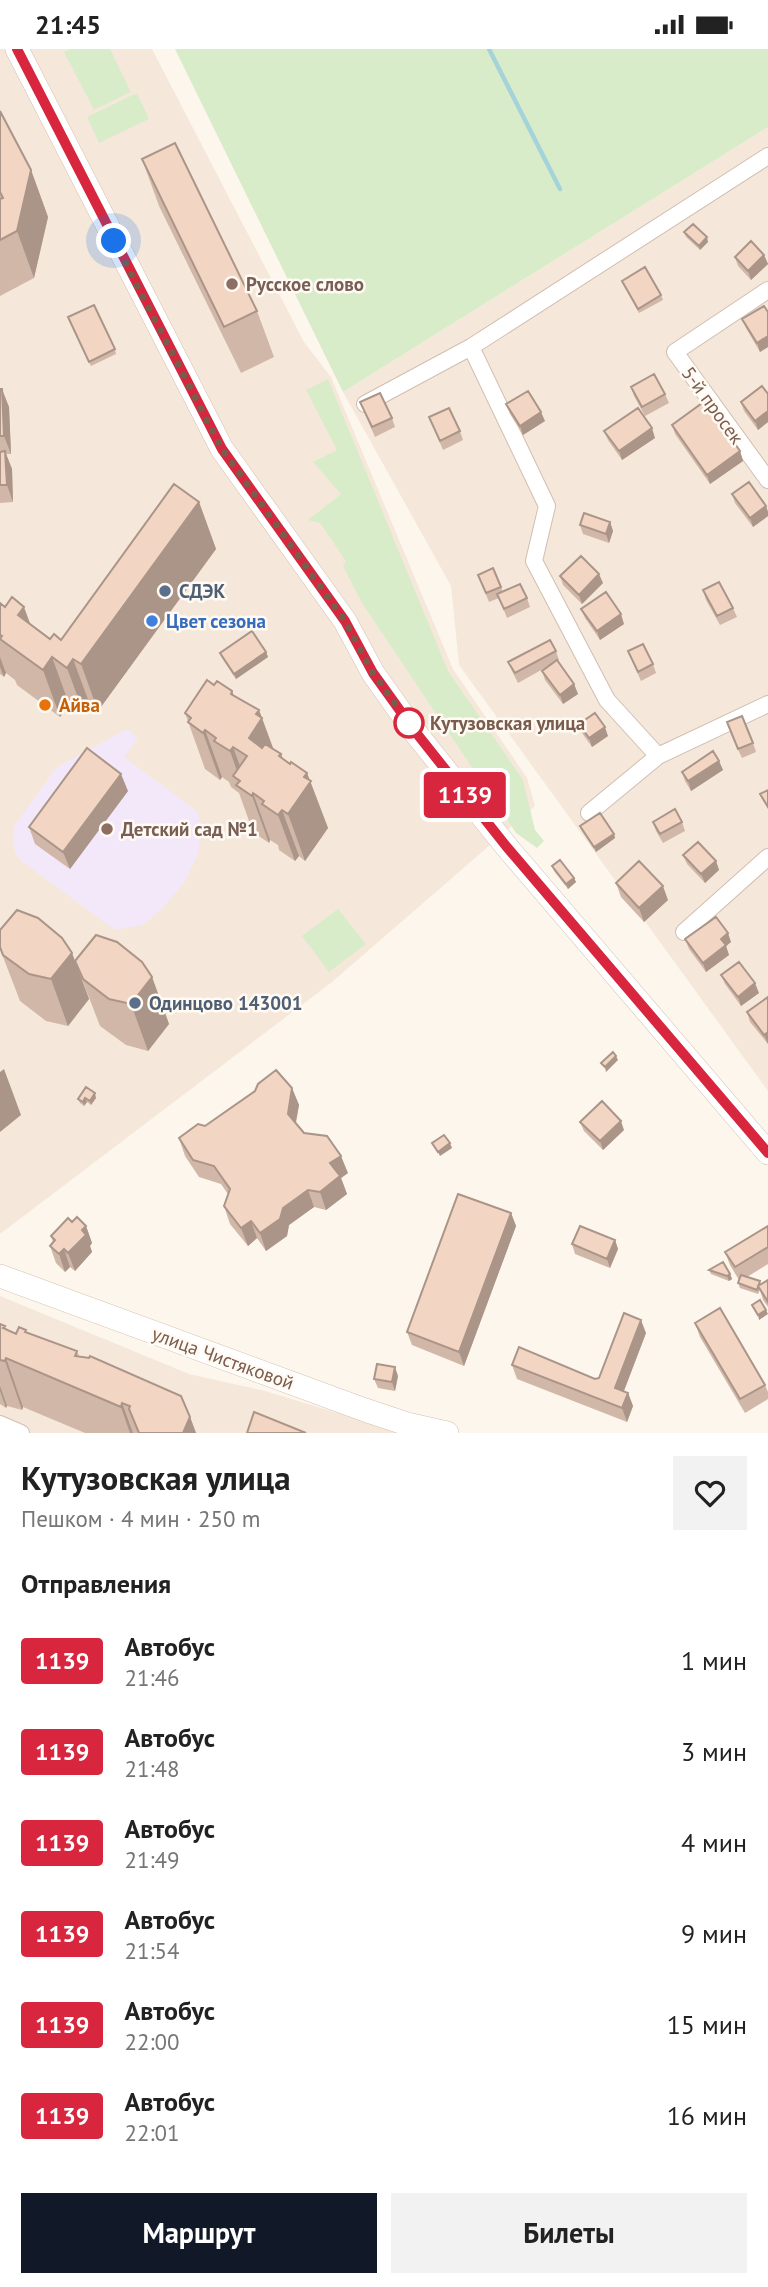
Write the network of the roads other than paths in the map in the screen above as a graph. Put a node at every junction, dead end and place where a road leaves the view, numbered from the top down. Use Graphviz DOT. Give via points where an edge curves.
graph roads {
  1 [pos="17,49"];
  2 [pos="768,156"];
  3 [pos="768,290"];
  4 [pos="471,347"];
  5 [pos="365,404"];
  6 [pos="768,480"];
  7 [pos="768,704"];
  8 [pos="658,756"];
  9 [pos="589,813"];
  10 [pos="768,857"];
  11 [pos="684,932"];
  12 [pos="768,1153"];
  13 [pos="0,1276"];
  14 [pos="0,1425"];
  15 [pos="21,1433"];
  16 [pos="447,1433"];
  1 -- 12 [label="street" via="222,449 345,621 373,673 506,846"];
  2 -- 4 [label="street"];
  3 -- 6 [label="street, 5-й просек" via="675,352"];
  4 -- 5 [label="street"];
  4 -- 8 [label="street" via="547,506 534,561 607,700"];
  7 -- 8 [label="street"];
  8 -- 9 [label="street"];
  10 -- 11 [label="street"];
  13 -- 16 [label="street, улица Чистяковой" via="365,1410"];
  14 -- 15 [label="street"];
}
